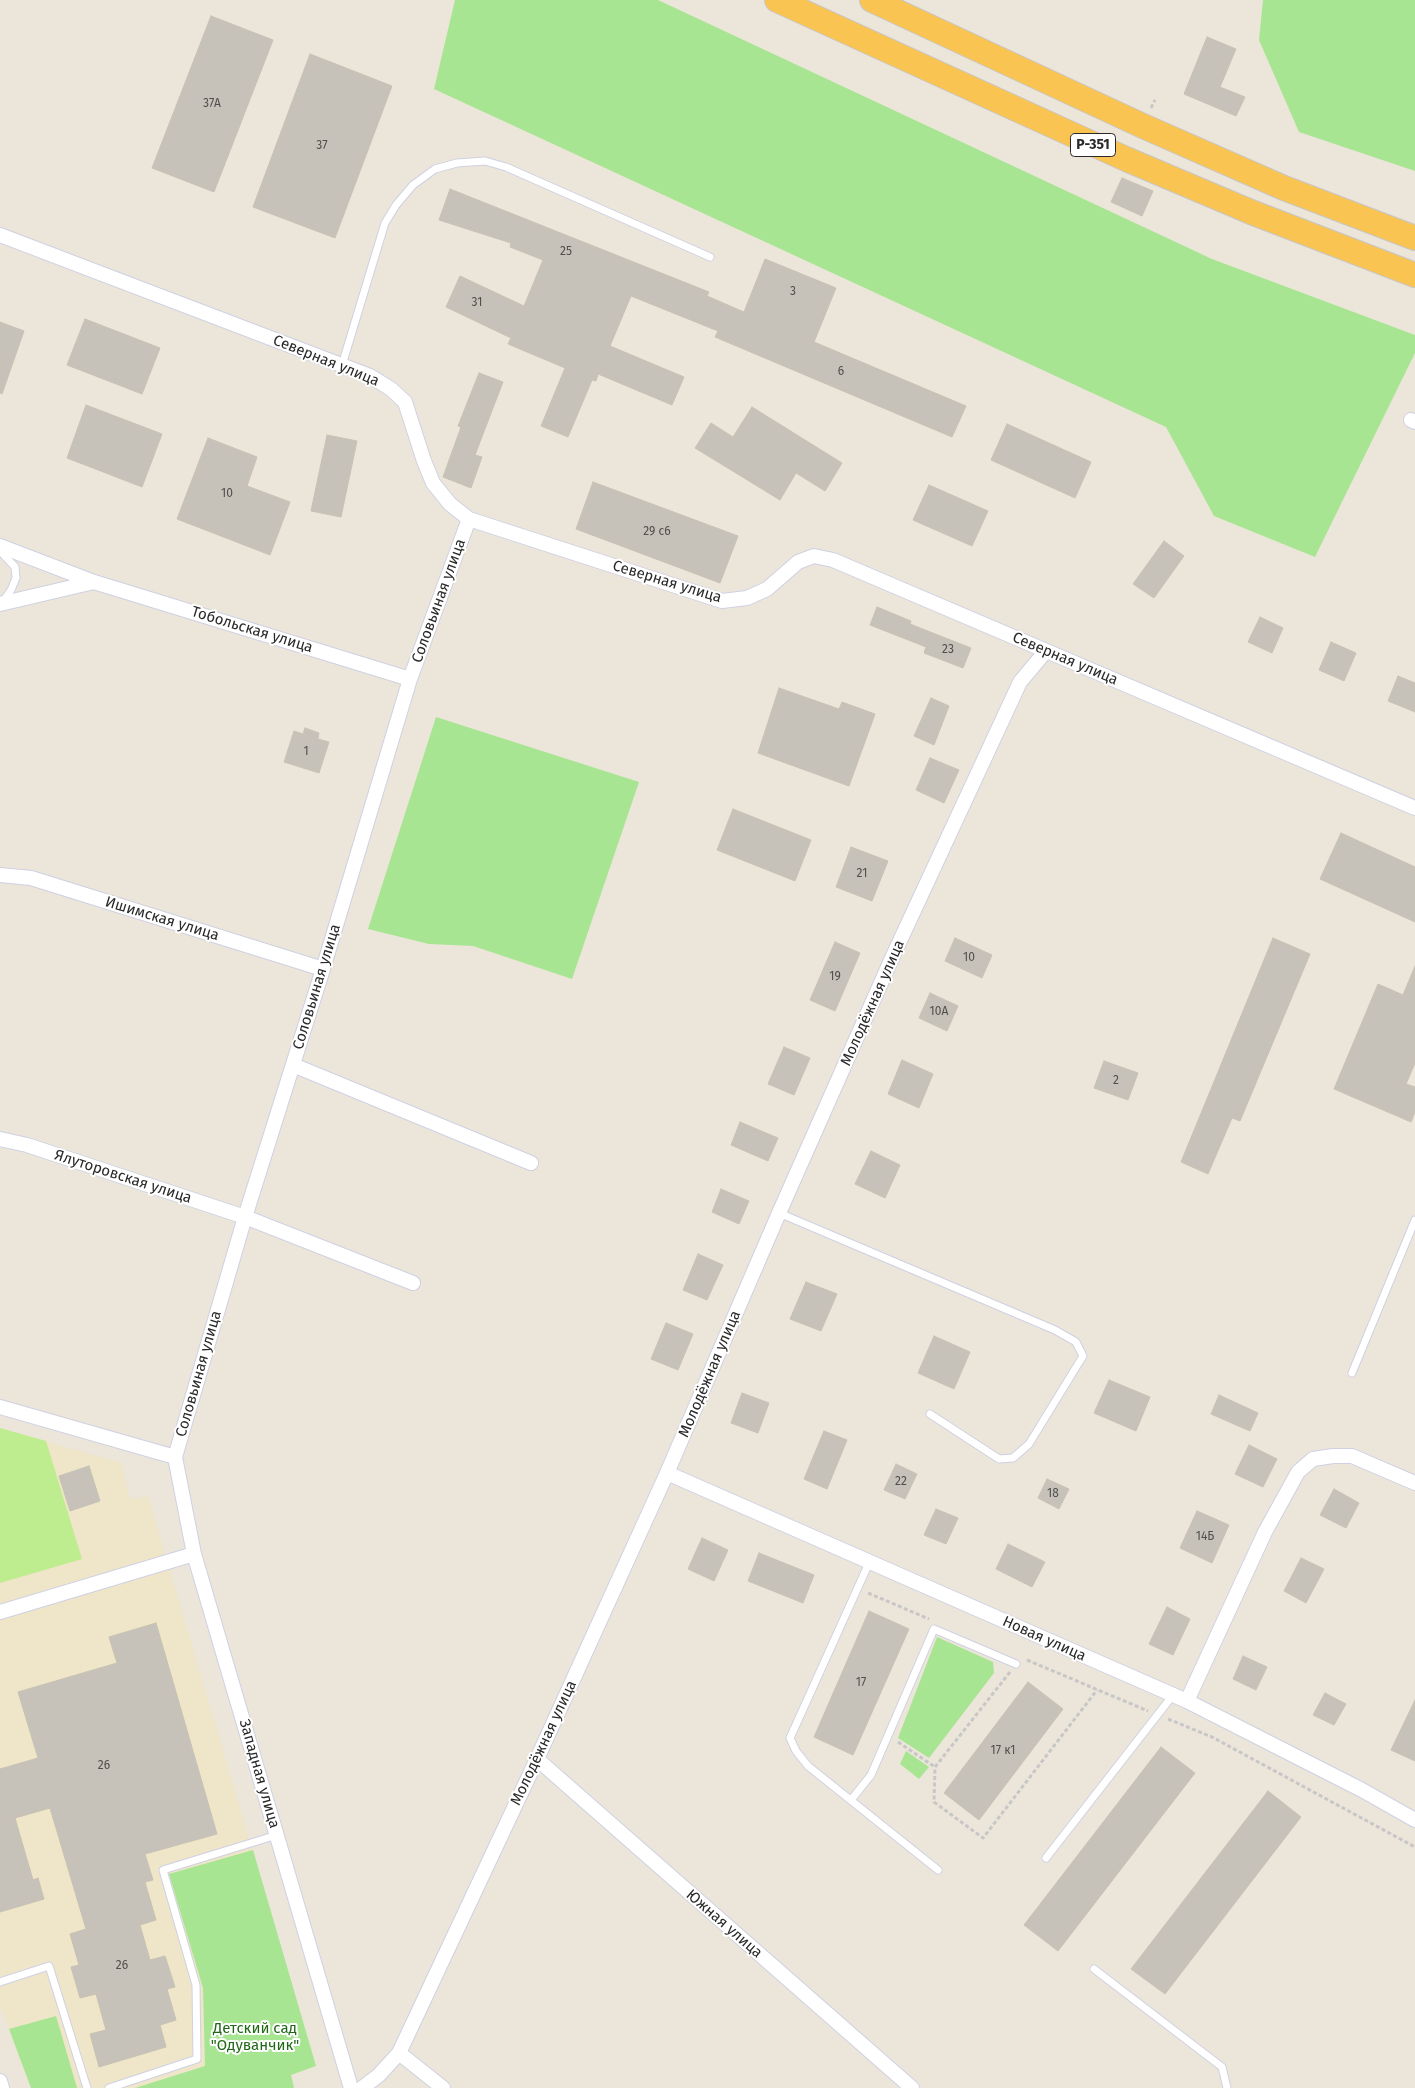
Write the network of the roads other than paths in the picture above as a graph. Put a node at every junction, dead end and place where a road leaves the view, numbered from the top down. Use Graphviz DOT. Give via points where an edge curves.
graph roads {
  1 [pos="777,0"];
  2 [pos="872,0"];
  3 [pos="0,235"];
  4 [pos="1415,238"];
  5 [pos="710,257"];
  6 [pos="1415,275"];
  7 [pos="342,365"];
  8 [pos="469,519"];
  9 [pos="0,546"];
  10 [pos="0,551"];
  11 [pos="94,582"];
  12 [pos="0,604"];
  13 [pos="1046,651"];
  14 [pos="410,679"];
  15 [pos="1415,808"];
  16 [pos="0,875"];
  17 [pos="323,968"];
  18 [pos="293,1066"];
  19 [pos="0,1139"];
  20 [pos="530,1163"];
  21 [pos="780,1213"];
  22 [pos="245,1217"];
  23 [pos="1415,1220"];
  24 [pos="413,1283"];
  25 [pos="1352,1373"];
  26 [pos="0,1406"];
  27 [pos="930,1414"];
  28 [pos="174,1457"];
  29 [pos="667,1472"];
  30 [pos="1415,1483"];
  31 [pos="194,1554"];
  32 [pos="869,1563"];
  33 [pos="0,1612"];
  34 [pos="1016,1664"];
  35 [pos="1173,1695"];
  36 [pos="1187,1702"];
  37 [pos="537,1759"];
  38 [pos="852,1800"];
  39 [pos="1415,1820"];
  40 [pos="277,1835"];
  41 [pos="1046,1858"];
  42 [pos="938,1870"];
  43 [pos="1094,1970"];
  44 [pos="0,1982"];
  45 [pos="399,2053"];
  46 [pos="0,2081"];
  47 [pos="2,2088"];
  48 [pos="87,2088"];
  49 [pos="109,2088"];
  50 [pos="351,2088"];
  51 [pos="362,2088"];
  52 [pos="443,2088"];
  53 [pos="912,2088"];
  54 [pos="1227,2088"];
  1 -- 6 [label="highway, Р-351" via="1126,160"];
  2 -- 4 [label="highway, Р-351" via="1222,161"];
  3 -- 7 [label="street, Северная улица"];
  5 -- 7 [label="lane" via="485,160 434,169 413,185 385,223"];
  7 -- 8 [label="street, Северная улица" via="370,376 405,402 433,483 450,504"];
  8 -- 13 [label="street, Северная улица" via="722,601 747,598 767,589 798,562 814,556 833,560"];
  8 -- 14 [label="street, Соловьиная улица"];
  9 -- 11 [label="street, Тобольская улица"];
  10 -- 12 [label="lane" via="14,567 16,578"];
  11 -- 12 [label="street"];
  11 -- 14 [label="street, Тобольская улица"];
  13 -- 15 [label="street, Северная улица"];
  13 -- 21 [label="street, Молодёжная улица" via="1020,682 888,967"];
  14 -- 17 [label="street, Соловьиная улица"];
  16 -- 17 [label="street, Ишимская улица" via="31,878"];
  17 -- 18 [label="street, Соловьиная улица"];
  18 -- 20 [label="street"];
  18 -- 22 [label="street, Соловьиная улица"];
  19 -- 22 [label="street, Ялуторовская улица"];
  21 -- 27 [label="lane" via="1055,1330 1076,1342 1083,1356 1029,1444 1013,1458 999,1459"];
  21 -- 29 [label="street, Молодёжная улица"];
  22 -- 24 [label="street, Ялуторовская улица"];
  22 -- 28 [label="street, Соловьиная улица"];
  23 -- 25 [label="lane"];
  26 -- 28 [label="street"];
  28 -- 31 [label="street, Западная улица"];
  29 -- 32 [label="street, Новая улица"];
  29 -- 37 [label="street, Молодёжная улица"];
  30 -- 36 [label="street" via="1352,1456 1313,1459 1298,1472 1266,1532"];
  31 -- 33 [label="street"];
  31 -- 40 [label="street, Западная улица"];
  32 -- 35 [label="street, Новая улица"];
  32 -- 38 [label="lane" via="790,1738 796,1752 808,1766"];
  34 -- 38 [label="lane" via="934,1629 870,1775"];
  35 -- 36 [label="street, Новая улица"];
  35 -- 41 [label="lane"];
  36 -- 39 [label="street, Новая улица"];
  37 -- 45 [label="street, Молодёжная улица"];
  37 -- 53 [label="street, Южная улица"];
  38 -- 42 [label="lane"];
  40 -- 49 [label="lane" via="163,1870 196,1985 197,2060"];
  40 -- 50 [label="street, Западная улица"];
  43 -- 54 [label="lane" via="1222,2067"];
  44 -- 48 [label="lane" via="49,1966"];
  45 -- 51 [label="street, Молодёжная улица"];
  45 -- 52 [label="street"];
  46 -- 47 [label="street"];
}
